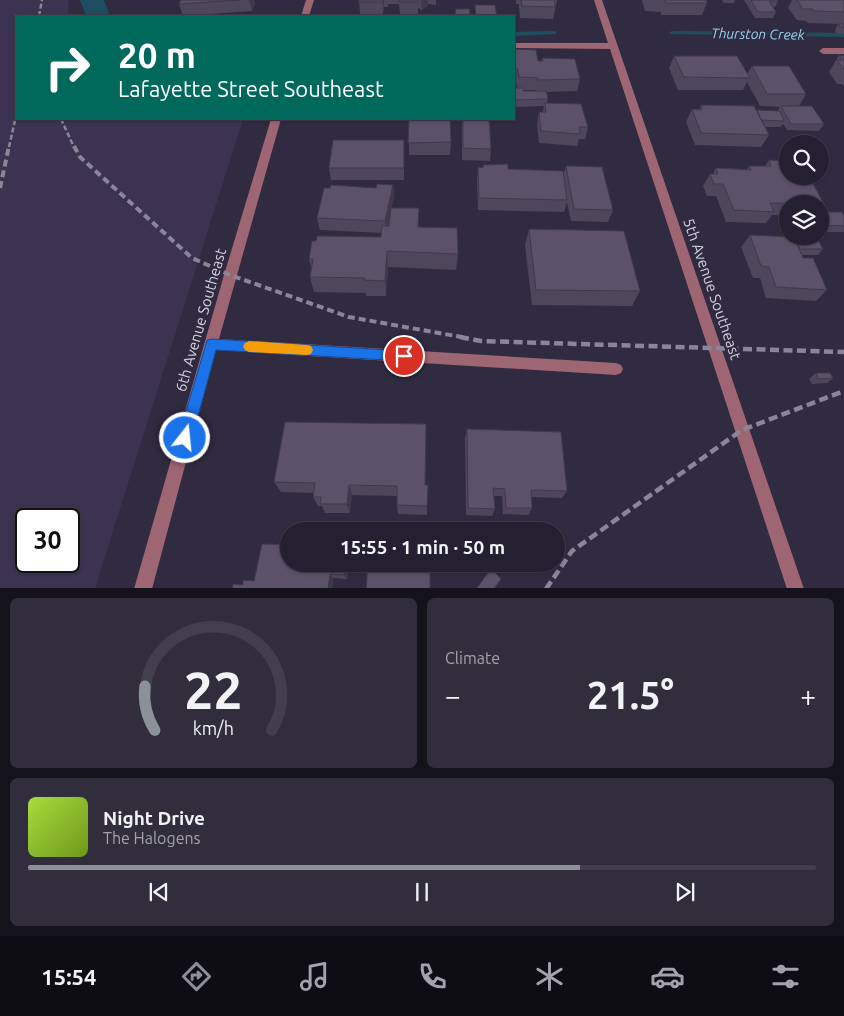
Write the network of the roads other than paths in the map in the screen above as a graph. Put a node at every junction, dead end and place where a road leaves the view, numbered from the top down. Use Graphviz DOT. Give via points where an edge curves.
graph roads {
  1 [pos="310,0"];
  2 [pos="598,0"];
  3 [pos="306,15"];
  4 [pos="515,46"];
  5 [pos="613,46"];
  6 [pos="824,51"];
  7 [pos="844,51"];
  8 [pos="276,120"];
  9 [pos="212,344"];
  10 [pos="616,369"];
  11 [pos="143,588"];
  12 [pos="796,588"];
  1 -- 3 [label="street"];
  2 -- 5 [label="street, 5th Avenue Southeast"];
  4 -- 5 [label="street"];
  5 -- 12 [label="street, 5th Avenue Southeast"];
  6 -- 7 [label="street"];
  8 -- 9 [label="street, 6th Avenue Southeast"];
  9 -- 10 [label="street"];
  9 -- 11 [label="street, 6th Avenue Southeast"];
}
